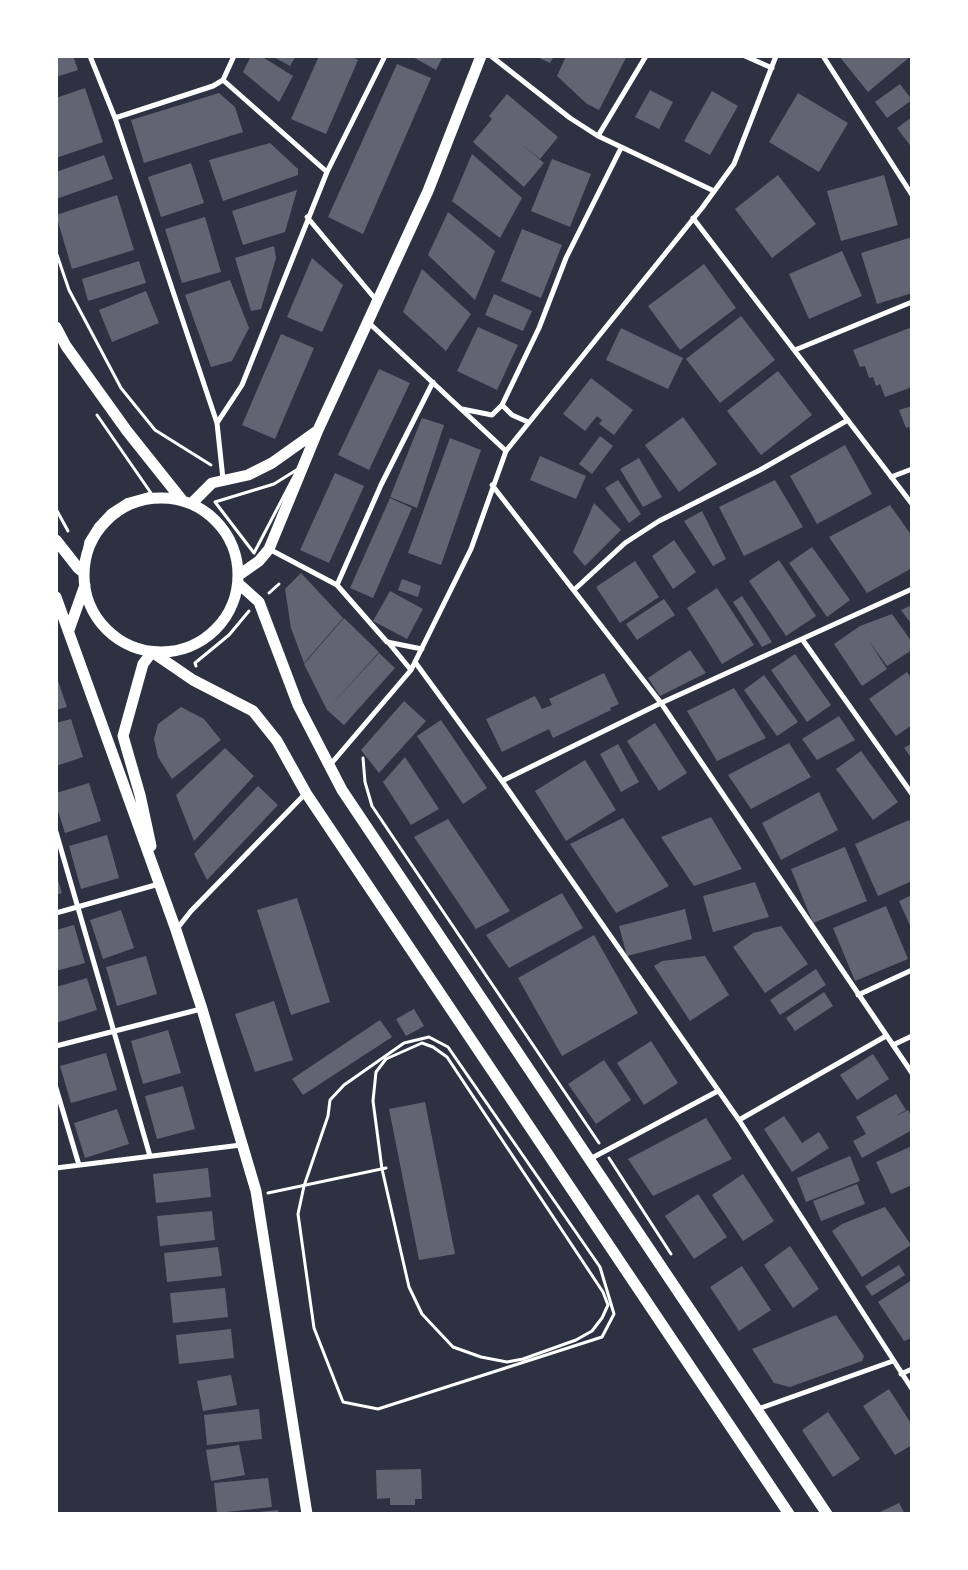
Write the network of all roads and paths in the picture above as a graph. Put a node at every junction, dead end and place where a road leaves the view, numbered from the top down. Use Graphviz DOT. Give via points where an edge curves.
graph roads {
  1 [pos="90,56"];
  2 [pos="234,56"];
  3 [pos="385,56"];
  4 [pos="481,56"];
  5 [pos="491,56"];
  6 [pos="646,56"];
  7 [pos="745,56"];
  8 [pos="776,56"];
  9 [pos="823,56"];
  10 [pos="772,68"];
  11 [pos="223,80"];
  12 [pos="116,118"];
  13 [pos="598,136"];
  14 [pos="622,148"];
  15 [pos="327,172"];
  16 [pos="714,191"];
  17 [pos="912,195"];
  18 [pos="307,217"];
  19 [pos="693,218"];
  20 [pos="56,252"];
  21 [pos="377,302"];
  22 [pos="912,302"];
  23 [pos="368,322"];
  24 [pos="56,327"];
  25 [pos="795,350"];
  26 [pos="434,382"];
  27 [pos="502,404"];
  28 [pos="461,408"];
  29 [pos="848,420"];
  30 [pos="528,422"];
  31 [pos="217,423"];
  32 [pos="318,430"];
  33 [pos="506,451"];
  34 [pos="212,465"];
  35 [pos="912,469"];
  36 [pos="891,477"];
  37 [pos="223,479"];
  38 [pos="492,485"];
  39 [pos="151,493"];
  40 [pos="187,502"];
  41 [pos="912,504"];
  42 [pos="56,509"];
  43 [pos="69,534"];
  44 [pos="56,540"];
  45 [pos="269,548"];
  46 [pos="78,550"];
  47 [pos="254,553"];
  48 [pos="84,573"];
  49 [pos="239,579"];
  50 [pos="85,585"];
  51 [pos="337,585"];
  52 [pos="912,589"];
  53 [pos="574,590"];
  54 [pos="56,597"];
  55 [pos="247,612"];
  56 [pos="69,630"];
  57 [pos="802,639"];
  58 [pos="387,642"];
  59 [pos="422,649"];
  60 [pos="152,652"];
  61 [pos="415,662"];
  62 [pos="197,668"];
  63 [pos="411,670"];
  64 [pos="661,704"];
  65 [pos="363,758"];
  66 [pos="330,765"];
  67 [pos="502,781"];
  68 [pos="306,793"];
  69 [pos="912,794"];
  70 [pos="372,806"];
  71 [pos="359,815"];
  72 [pos="56,832"];
  73 [pos="160,884"];
  74 [pos="79,906"];
  75 [pos="56,913"];
  76 [pos="176,930"];
  77 [pos="912,970"];
  78 [pos="858,995"];
  79 [pos="202,1009"];
  80 [pos="114,1031"];
  81 [pos="886,1036"];
  82 [pos="912,1036"];
  83 [pos="56,1046"];
  84 [pos="893,1046"];
  85 [pos="912,1073"];
  86 [pos="56,1088"];
  87 [pos="718,1091"];
  88 [pos="739,1120"];
  89 [pos="242,1144"];
  90 [pos="605,1151"];
  91 [pos="150,1156"];
  92 [pos="590,1159"];
  93 [pos="79,1165"];
  94 [pos="56,1168"];
  95 [pos="384,1169"];
  96 [pos="304,1186"];
  97 [pos="268,1193"];
  98 [pos="674,1258"];
  99 [pos="893,1361"];
  100 [pos="912,1369"];
  101 [pos="901,1374"];
  102 [pos="912,1389"];
  103 [pos="758,1409"];
  104 [pos="307,1514"];
  105 [pos="789,1514"];
  106 [pos="827,1514"];
  1 -- 12 [label="street"];
  2 -- 11 [label="street"];
  3 -- 15 [label="street"];
  4 -- 21 [label="main road" via="428,191"];
  5 -- 13 [label="street"];
  6 -- 13 [label="street"];
  7 -- 10 [label="street"];
  8 -- 10 [label="street"];
  9 -- 17 [label="street"];
  10 -- 16 [label="street" via="734,164"];
  11 -- 12 [label="street"];
  11 -- 15 [label="street"];
  12 -- 31 [label="street"];
  13 -- 14 [label="street"];
  14 -- 16 [label="street"];
  14 -- 27 [label="street" via="566,258 539,328"];
  15 -- 18 [label="street"];
  16 -- 19 [label="street"];
  18 -- 21 [label="street"];
  18 -- 31 [label="street" via="242,385"];
  19 -- 25 [label="street"];
  19 -- 30 [label="street"];
  20 -- 34 [label="path" via="69,290 121,388 155,430"];
  21 -- 23 [label="main road"];
  22 -- 25 [label="street"];
  23 -- 26 [label="street"];
  23 -- 32 [label="main road"];
  24 -- 40 [label="main road" via="127,431"];
  25 -- 29 [label="street"];
  26 -- 28 [label="street"];
  26 -- 51 [label="street" via="381,485"];
  27 -- 28 [label="street" via="492,415"];
  27 -- 30 [label="street" via="512,415"];
  28 -- 33 [label="street"];
  29 -- 36 [label="street"];
  29 -- 53 [label="street" via="760,470 658,520 625,543"];
  30 -- 33 [label="street"];
  31 -- 37 [label="street"];
  32 -- 37 [label="main road" via="272,463 248,475"];
  32 -- 45 [label="main road"];
  33 -- 38 [label="street"];
  35 -- 36 [label="street"];
  36 -- 41 [label="street"];
  37 -- 40 [label="main road" via="212,483"];
  38 -- 53 [label="street"];
  38 -- 59 [label="street" via="471,549"];
  39 -- 46 [label="path" via="126,500 109,511 86,541 82,558"];
  40 -- 48 [label="main road" via="143,499 108,518 95,534 87,553"];
  40 -- 49 [label="main road" via="214,518 231,540"];
  42 -- 43 [label="path"];
  44 -- 48 [label="main road"];
  45 -- 49 [label="main road"];
  45 -- 51 [label="street"];
  47 -- 47 [label="path" via="215,502 274,484 298,469"];
  48 -- 50 [label="main road"];
  49 -- 60 [label="main road" via="234,604 224,621 209,636 172,652"];
  49 -- 66 [label="main road" via="259,602 298,705"];
  50 -- 56 [label="main road"];
  50 -- 60 [label="main road" via="89,601 107,630 120,640"];
  51 -- 58 [label="street"];
  52 -- 57 [label="street"];
  53 -- 64 [label="street"];
  54 -- 56 [label="main road"];
  55 -- 62 [label="path" via="218,647 195,663"];
  56 -- 73 [label="main road"];
  57 -- 64 [label="street"];
  57 -- 69 [label="street"];
  58 -- 59 [label="street"];
  58 -- 63 [label="street"];
  59 -- 61 [label="street"];
  60 -- 68 [label="main road" via="193,680 253,711 277,741"];
  60 -- 73 [label="main road" via="143,664 123,736"];
  61 -- 63 [label="street"];
  61 -- 67 [label="street"];
  63 -- 66 [label="street"];
  64 -- 67 [label="street"];
  64 -- 78 [label="street"];
  65 -- 70 [label="path"];
  66 -- 71 [label="main road"];
  67 -- 87 [label="street"];
  68 -- 76 [label="street"];
  68 -- 105 [label="main road"];
  70 -- 71 [label="path"];
  70 -- 90 [label="path"];
  71 -- 92 [label="main road"];
  72 -- 74 [label="street"];
  73 -- 74 [label="street"];
  73 -- 76 [label="main road"];
  74 -- 75 [label="street"];
  74 -- 80 [label="street"];
  76 -- 79 [label="main road"];
  77 -- 78 [label="street"];
  78 -- 81 [label="street"];
  79 -- 80 [label="street"];
  79 -- 89 [label="main road"];
  80 -- 83 [label="street"];
  80 -- 91 [label="street"];
  81 -- 84 [label="street"];
  81 -- 88 [label="street"];
  82 -- 84 [label="street"];
  84 -- 85 [label="street"];
  86 -- 93 [label="street"];
  87 -- 88 [label="street"];
  87 -- 90 [label="street"];
  88 -- 99 [label="street"];
  89 -- 91 [label="street"];
  89 -- 104 [label="main road" via="256,1191"];
  90 -- 92 [label="street"];
  90 -- 98 [label="path"];
  91 -- 93 [label="street"];
  92 -- 103 [label="main road"];
  93 -- 94 [label="street"];
  95 -- 95 [label="path" via="409,1287 422,1314 453,1346 506,1362 523,1359 576,1340 592,1331 602,1318 608,1305 603,1292 447,1057 422,1042 386,1060 376,1072 373,1101"];
  95 -- 96 [label="lane"];
  96 -- 96 [label="path" via="298,1214 314,1328 344,1402 378,1409 602,1337 614,1314 600,1267 448,1047 439,1041 429,1038 404,1043 344,1085 330,1100 328,1116"];
  96 -- 97 [label="lane"];
  99 -- 101 [label="street"];
  99 -- 103 [label="street"];
  100 -- 101 [label="street"];
  101 -- 102 [label="street"];
  103 -- 106 [label="main road"];
}
